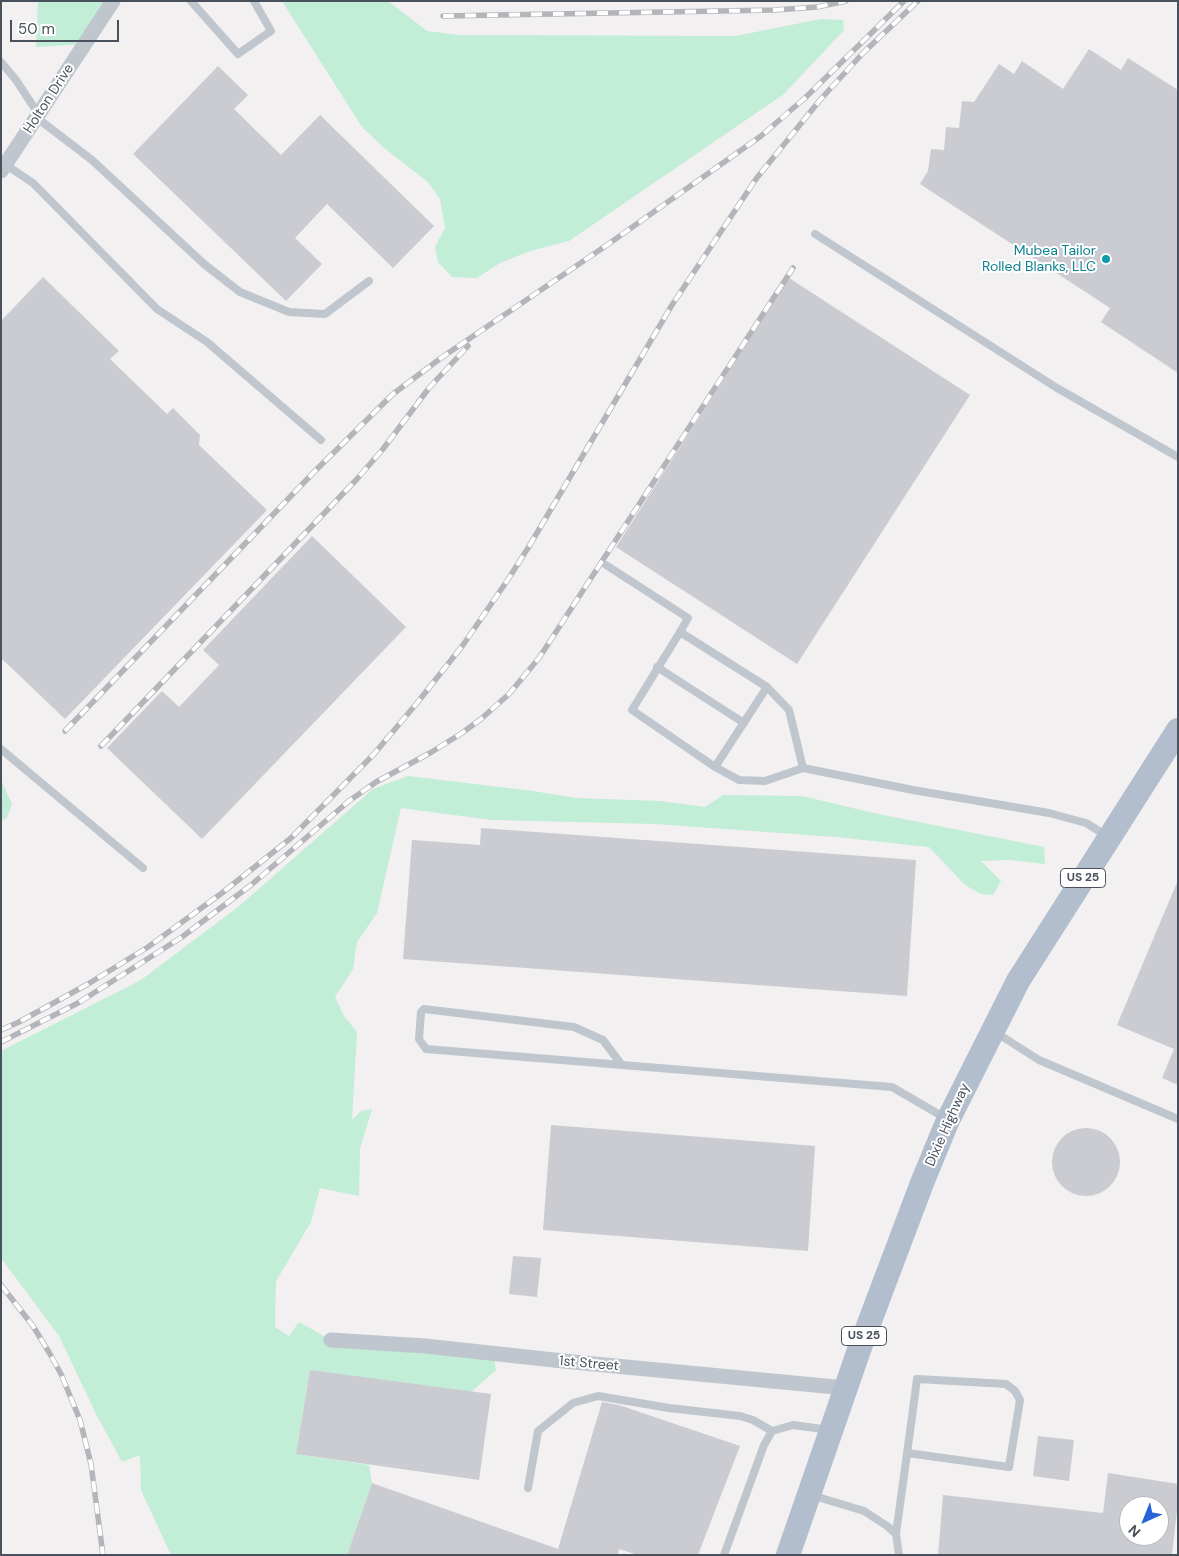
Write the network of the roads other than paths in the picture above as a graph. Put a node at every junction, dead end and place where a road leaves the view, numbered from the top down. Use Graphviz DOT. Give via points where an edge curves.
graph roads {
  1 [pos="113,1"];
  2 [pos="192,1"];
  3 [pos="254,1"];
  4 [pos="1,62"];
  5 [pos="38,116"];
  6 [pos="4,168"];
  7 [pos="815,234"];
  8 [pos="368,282"];
  9 [pos="321,440"];
  10 [pos="1178,457"];
  11 [pos="606,564"];
  12 [pos="680,632"];
  13 [pos="657,667"];
  14 [pos="767,687"];
  15 [pos="744,722"];
  16 [pos="1178,730"];
  17 [pos="1,749"];
  18 [pos="715,767"];
  19 [pos="803,768"];
  20 [pos="1109,837"];
  21 [pos="144,868"];
  22 [pos="993,1030"];
  23 [pos="621,1064"];
  24 [pos="1178,1118"];
  25 [pos="948,1120"];
  26 [pos="331,1340"];
  27 [pos="846,1388"];
  28 [pos="832,1430"];
  29 [pos="772,1432"];
  30 [pos="907,1454"];
  31 [pos="528,1488"];
  32 [pos="809,1494"];
  33 [pos="896,1534"];
  34 [pos="724,1555"];
  35 [pos="788,1555"];
  36 [pos="899,1555"];
  1 -- 5 [label="street, Holton Drive"];
  2 -- 3 [label="lane" via="238,54 272,31"];
  4 -- 5 [label="lane"];
  5 -- 6 [label="street, Holton Drive"];
  5 -- 8 [label="lane" via="92,160 204,264 240,292 289,312 325,314"];
  6 -- 9 [label="lane" via="33,183 157,309 207,342"];
  7 -- 10 [label="lane" via="1057,388"];
  11 -- 12 [label="lane" via="688,618"];
  12 -- 13 [label="lane"];
  12 -- 14 [label="lane"];
  13 -- 15 [label="lane"];
  13 -- 18 [label="lane" via="632,710"];
  14 -- 15 [label="lane"];
  14 -- 19 [label="lane" via="789,710"];
  15 -- 18 [label="lane"];
  16 -- 20 [label="main road, Dixie Highway / US 25"];
  17 -- 21 [label="lane"];
  18 -- 19 [label="lane" via="739,780 765,781"];
  19 -- 20 [label="lane" via="1049,813 1086,823"];
  20 -- 22 [label="main road, Dixie Highway / US 25" via="1018,981"];
  22 -- 24 [label="lane" via="1039,1060"];
  22 -- 25 [label="main road, Dixie Highway / US 25"];
  23 -- 23 [label="lane" via="426,1050 418,1039 421,1012 424,1009 574,1027 603,1040"];
  23 -- 25 [label="lane" via="892,1087"];
  25 -- 27 [label="main road, Dixie Highway / US 25"];
  26 -- 27 [label="street, 1st Street" via="425,1346"];
  27 -- 28 [label="main road, Dixie Highway / US 25"];
  28 -- 29 [label="lane" via="793,1425"];
  28 -- 32 [label="main road, Dixie Highway / US 25"];
  29 -- 31 [label="lane" via="740,1416 598,1396 573,1403 538,1431"];
  29 -- 34 [label="lane" via="764,1444"];
  30 -- 30 [label="lane" via="917,1379 1006,1384 1020,1400 1009,1467"];
  30 -- 33 [label="lane"];
  32 -- 33 [label="lane" via="864,1511"];
  32 -- 35 [label="main road, Dixie Highway / US 25"];
  33 -- 36 [label="lane"];
}
